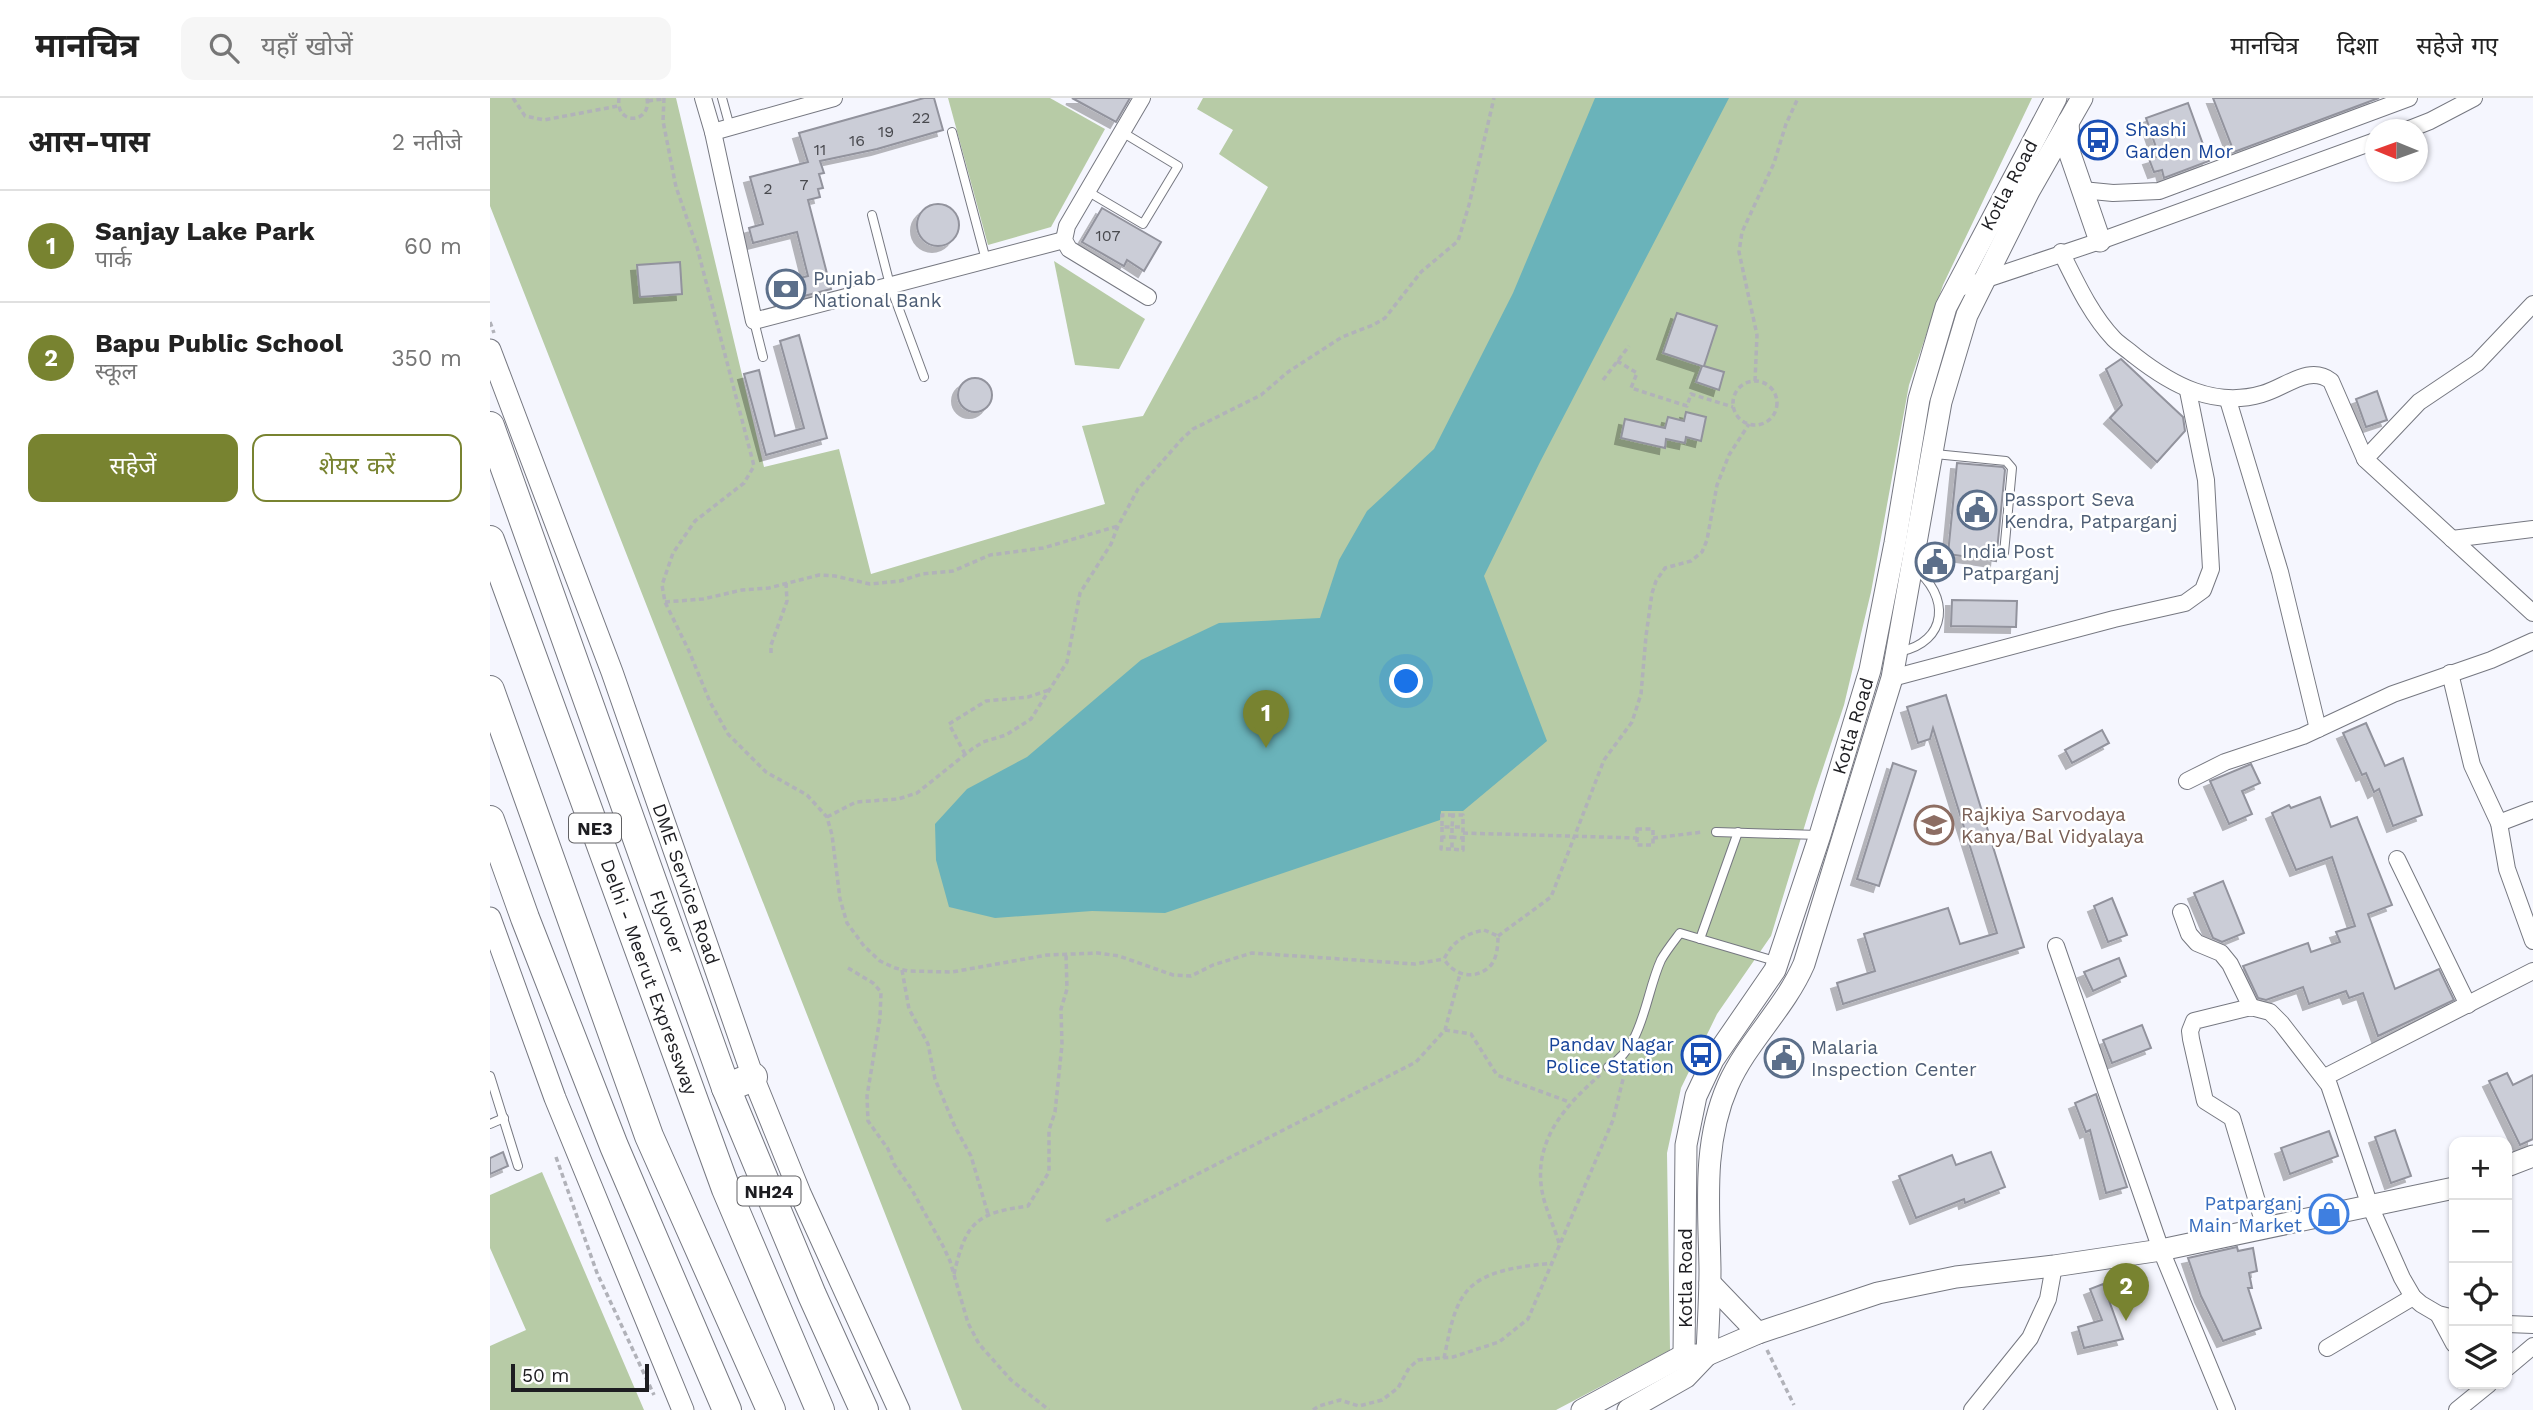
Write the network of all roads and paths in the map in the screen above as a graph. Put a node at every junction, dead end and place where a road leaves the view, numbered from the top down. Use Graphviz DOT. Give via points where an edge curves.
graph roads {
  1 [pos="513,98"];
  2 [pos="619,98"];
  3 [pos="665,98"];
  4 [pos="703,98"];
  5 [pos="722,98"];
  6 [pos="834,98"];
  7 [pos="1142,98"];
  8 [pos="1494,98"];
  9 [pos="1798,98"];
  10 [pos="2056,98"];
  11 [pos="2082,98"];
  12 [pos="2409,98"];
  13 [pos="2474,98"];
  14 [pos="647,100"];
  15 [pos="618,106"];
  16 [pos="2068,122"];
  17 [pos="2428,122"];
  18 [pos="730,127"];
  19 [pos="713,132"];
  20 [pos="952,132"];
  21 [pos="1122,132"];
  22 [pos="2365,145"];
  23 [pos="2082,190"];
  24 [pos="1087,191"];
  25 [pos="872,215"];
  26 [pos="1064,240"];
  27 [pos="2100,241"];
  28 [pos="2061,252"];
  29 [pos="986,260"];
  30 [pos="1984,279"];
  31 [pos="890,285"];
  32 [pos="1954,290"];
  33 [pos="1148,297"];
  34 [pos="2533,304"];
  35 [pos="754,321"];
  36 [pos="1629,346"];
  37 [pos="490,350"];
  38 [pos="763,357"];
  39 [pos="1617,361"];
  40 [pos="924,377"];
  41 [pos="1603,380"];
  42 [pos="1755,381"];
  43 [pos="2188,391"];
  44 [pos="2228,400"];
  45 [pos="1733,407"];
  46 [pos="1749,424"];
  47 [pos="490,426"];
  48 [pos="1932,453"];
  49 [pos="2365,459"];
  50 [pos="1118,526"];
  51 [pos="2533,529"];
  52 [pos="2452,539"];
  53 [pos="490,540"];
  54 [pos="2004,553"];
  55 [pos="1912,567"];
  56 [pos="786,583"];
  57 [pos="665,602"];
  58 [pos="2533,613"];
  59 [pos="2533,641"];
  60 [pos="1896,652"];
  61 [pos="771,653"];
  62 [pos="2450,673"];
  63 [pos="1892,678"];
  64 [pos="1051,689"];
  65 [pos="490,690"];
  66 [pos="2318,729"];
  67 [pos="965,754"];
  68 [pos="2187,781"];
  69 [pos="2533,810"];
  70 [pos="1453,815"];
  71 [pos="827,817"];
  72 [pos="490,820"];
  73 [pos="2499,823"];
  74 [pos="1442,827"];
  75 [pos="1452,827"];
  76 [pos="1463,827"];
  77 [pos="1716,832"];
  78 [pos="1738,832"];
  79 [pos="1463,835"];
  80 [pos="1820,835"];
  81 [pos="1576,836"];
  82 [pos="1442,837"];
  83 [pos="1452,837"];
  84 [pos="1637,838"];
  85 [pos="1653,838"];
  86 [pos="1452,849"];
  87 [pos="2397,859"];
  88 [pos="2181,912"];
  89 [pos="490,918"];
  90 [pos="1498,936"];
  91 [pos="1700,939"];
  92 [pos="2533,941"];
  93 [pos="2056,946"];
  94 [pos="1066,954"];
  95 [pos="1444,959"];
  96 [pos="1778,961"];
  97 [pos="848,968"];
  98 [pos="902,970"];
  99 [pos="2533,971"];
  100 [pos="1460,974"];
  101 [pos="2468,1005"];
  102 [pos="2251,1007"];
  103 [pos="1445,1030"];
  104 [pos="1630,1048"];
  105 [pos="1608,1068"];
  106 [pos="490,1076"];
  107 [pos="753,1077"];
  108 [pos="2325,1077"];
  109 [pos="726,1088"];
  110 [pos="1569,1102"];
  111 [pos="504,1118"];
  112 [pos="490,1124"];
  113 [pos="2533,1156"];
  114 [pos="2512,1164"];
  115 [pos="518,1166"];
  116 [pos="2449,1190"];
  117 [pos="2370,1206"];
  118 [pos="988,1214"];
  119 [pos="1106,1221"];
  120 [pos="2265,1228"];
  121 [pos="1560,1245"];
  122 [pos="2161,1250"];
  123 [pos="1553,1263"];
  124 [pos="2054,1266"];
  125 [pos="954,1276"];
  126 [pos="1710,1283"];
  127 [pos="2413,1297"];
  128 [pos="2438,1314"];
  129 [pos="2449,1317"];
  130 [pos="2512,1324"];
  131 [pos="2533,1325"];
  132 [pos="1758,1333"];
  133 [pos="2449,1335"];
  134 [pos="2533,1346"];
  135 [pos="2327,1348"];
  136 [pos="1707,1354"];
  137 [pos="1684,1355"];
  138 [pos="1444,1358"];
  139 [pos="2512,1364"];
  140 [pos="2479,1389"];
  141 [pos="1794,1405"];
  142 [pos="683,1410"];
  143 [pos="727,1410"];
  144 [pos="771,1410"];
  145 [pos="820,1410"];
  146 [pos="864,1410"];
  147 [pos="899,1410"];
  148 [pos="1049,1410"];
  149 [pos="1313,1410"];
  150 [pos="1582,1410"];
  151 [pos="1628,1410"];
  152 [pos="1972,1410"];
  153 [pos="2227,1410"];
  154 [pos="2457,1410"];
  1 -- 15 [label="path" via="525,116 544,120"];
  2 -- 15 [label="path"];
  3 -- 14 [label="path"];
  3 -- 57 [label="path" via="663,121 676,187 697,247 754,467 744,483 695,521 673,553 662,585"];
  4 -- 19 [label="street"];
  5 -- 18 [label="lane"];
  6 -- 18 [label="street"];
  7 -- 21 [label="street"];
  8 -- 50 [label="path" via="1458,241 1421,272 1380,322 1342,337 1261,395 1193,429 1138,489"];
  9 -- 42 [label="path" via="1742,232 1739,252 1757,335"];
  10 -- 32 [label="main road, Kotla Road"];
  11 -- 16 [label="main road, Kotla Road"];
  12 -- 23 [label="street" via="2159,191"];
  13 -- 17 [label="street"];
  14 -- 15 [label="path" via="647,109 635,118 628,118"];
  16 -- 23 [label="main road" via="2070,153"];
  16 -- 30 [label="main road, Kotla Road"];
  18 -- 19 [label="street"];
  19 -- 35 [label="street"];
  20 -- 29 [label="lane"];
  21 -- 24 [label="street"];
  21 -- 24 [label="lane" via="1178,166 1143,224"];
  22 -- 27 [label="street"];
  23 -- 27 [label="main road"];
  24 -- 26 [label="street"];
  25 -- 31 [label="lane"];
  26 -- 29 [label="street"];
  26 -- 33 [label="street" via="1069,249"];
  27 -- 28 [label="street"];
  28 -- 30 [label="street"];
  28 -- 43 [label="street" via="2083,296 2114,339"];
  29 -- 31 [label="street"];
  30 -- 32 [label="street"];
  30 -- 48 [label="main road, Kotla Road" via="1963,327"];
  31 -- 35 [label="street"];
  31 -- 40 [label="lane"];
  32 -- 80 [label="main road, Kotla Road" via="1919,399 1870,670"];
  34 -- 49 [label="street" via="2477,363 2419,402"];
  35 -- 38 [label="lane"];
  36 -- 39 [label="path"];
  37 -- 107 [label="main road, DME Service Road" via="612,673"];
  39 -- 41 [label="path"];
  39 -- 45 [label="path" via="1637,373 1631,388 1687,406 1691,394"];
  42 -- 45 [label="path" via="1738,388"];
  42 -- 46 [label="path" via="1770,387 1777,405 1767,422"];
  43 -- 44 [label="street"];
  43 -- 63 [label="street" via="2206,480 2211,569 2203,590 2185,603"];
  44 -- 49 [label="street" via="2262,394 2311,374 2323,375 2331,381"];
  44 -- 66 [label="street" via="2280,572"];
  45 -- 46 [label="path" via="1739,419"];
  46 -- 81 [label="path" via="1717,485 1702,552 1691,561 1665,568 1656,581 1641,694 1632,722 1604,761"];
  47 -- 109 [label="highway, Flyover / NH24"];
  48 -- 54 [label="lane" via="2006,461 2012,468"];
  48 -- 55 [label="main road, Kotla Road"];
  49 -- 52 [label="street"];
  50 -- 56 [label="path" via="900,581 870,584 819,575"];
  50 -- 64 [label="path" via="1080,593 1067,662"];
  51 -- 52 [label="street"];
  52 -- 58 [label="street"];
  53 -- 145 [label="highway, Delhi - Meerut Expressway / NE3" via="726,1189"];
  55 -- 60 [label="main road, Kotla Road"];
  55 -- 60 [label="lane" via="1932,584 1939,600 1937,621 1934,635 1925,643"];
  56 -- 57 [label="path"];
  56 -- 61 [label="path" via="786,601"];
  57 -- 71 [label="path" via="728,734 766,772 807,795"];
  59 -- 62 [label="street"];
  60 -- 63 [label="main road, Kotla Road"];
  62 -- 66 [label="street"];
  62 -- 73 [label="street" via="2472,765"];
  63 -- 126 [label="main road, Kotla Road" via="1804,964 1734,1072 1718,1111 1709,1164"];
  64 -- 67 [label="path" via="1031,719"];
  64 -- 67 [label="path" via="1028,697 986,701 949,724"];
  65 -- 144 [label="highway, NE3" via="649,1136"];
  66 -- 68 [label="street" via="2225,762"];
  67 -- 71 [label="path" via="907,797 856,802"];
  69 -- 73 [label="street"];
  70 -- 74 [label="path" via="1442,815"];
  70 -- 75 [label="path"];
  70 -- 76 [label="path" via="1463,815"];
  71 -- 98 [label="path" via="847,923 880,961"];
  72 -- 143 [label="highway" via="614,1146"];
  73 -- 92 [label="street" via="2507,869"];
  74 -- 75 [label="path"];
  74 -- 82 [label="path"];
  75 -- 76 [label="path"];
  75 -- 83 [label="path"];
  76 -- 79 [label="path"];
  77 -- 78 [label="lane"];
  77 -- 85 [label="path"];
  78 -- 80 [label="lane"];
  78 -- 91 [label="lane"];
  79 -- 81 [label="path"];
  79 -- 83 [label="path"];
  79 -- 86 [label="path" via="1463,850"];
  80 -- 96 [label="main road, Kotla Road"];
  81 -- 84 [label="path"];
  81 -- 90 [label="path" via="1551,897"];
  82 -- 83 [label="path"];
  82 -- 86 [label="path" via="1441,849"];
  83 -- 86 [label="path"];
  84 -- 85 [label="path" via="1637,845 1653,845"];
  84 -- 85 [label="path" via="1637,829 1653,829"];
  87 -- 101 [label="street"];
  88 -- 102 [label="street" via="2197,943 2221,953 2230,964"];
  89 -- 142 [label="main road" via="555,1098"];
  90 -- 95 [label="path" via="1484,930 1474,932 1450,946"];
  90 -- 100 [label="path" via="1498,949 1488,968"];
  91 -- 96 [label="lane"];
  91 -- 104 [label="lane" via="1680,933 1662,960"];
  93 -- 122 [label="street"];
  94 -- 95 [label="path" via="1119,956 1173,975 1191,976 1252,953 1415,964"];
  94 -- 98 [label="path" via="952,972"];
  94 -- 118 [label="path" via="1068,989 1061,1009 1062,1045 1049,1130 1049,1172 1028,1206"];
  95 -- 100 [label="path"];
  96 -- 137 [label="main road, Kotla Road" via="1703,1077 1692,1114 1686,1158"];
  97 -- 125 [label="path" via="881,992 867,1096 868,1121 912,1190"];
  98 -- 118 [label="path" via="909,1009 928,1044 935,1079 971,1156"];
  99 -- 101 [label="street"];
  100 -- 103 [label="path"];
  101 -- 108 [label="street"];
  102 -- 108 [label="street" via="2270,1012"];
  102 -- 120 [label="street" via="2194,1021 2190,1031 2205,1101 2232,1118"];
  103 -- 110 [label="path" via="1471,1034 1497,1075"];
  103 -- 119 [label="path" via="1416,1062"];
  104 -- 105 [label="lane"];
  104 -- 121 [label="path" via="1614,1120"];
  105 -- 110 [label="path"];
  106 -- 111 [label="lane"];
  107 -- 109 [label="highway"];
  107 -- 147 [label="main road, DME Service Road" via="800,1193"];
  108 -- 117 [label="street"];
  109 -- 146 [label="highway, Flyover / NH24"];
  110 -- 121 [label="path" via="1550,1133 1541,1164 1542,1191"];
  111 -- 112 [label="lane"];
  111 -- 115 [label="lane"];
  113 -- 114 [label="main road"];
  116 -- 117 [label="main road"];
  117 -- 120 [label="main road"];
  117 -- 127 [label="street"];
  118 -- 125 [label="path" via="978,1219 967,1235"];
  120 -- 122 [label="main road"];
  121 -- 123 [label="path"];
  122 -- 124 [label="main road"];
  122 -- 153 [label="street"];
  123 -- 138 [label="path" via="1528,1319 1499,1342"];
  123 -- 138 [label="path" via="1493,1273 1467,1290 1454,1317"];
  124 -- 132 [label="main road" via="1956,1277 1878,1293"];
  124 -- 152 [label="street" via="2048,1299 2030,1338"];
  125 -- 148 [label="path" via="979,1344 1011,1380"];
  126 -- 132 [label="main road"];
  126 -- 136 [label="main road, Kotla Road"];
  127 -- 128 [label="street"];
  127 -- 135 [label="street"];
  128 -- 129 [label="street"];
  128 -- 133 [label="street"];
  130 -- 131 [label="street"];
  132 -- 136 [label="main road"];
  132 -- 141 [label="path"];
  134 -- 139 [label="street"];
  136 -- 137 [label="main road"];
  136 -- 151 [label="main road" via="1686,1377"];
  137 -- 150 [label="main road"];
  138 -- 149 [label="path" via="1418,1360 1398,1388 1382,1400 1359,1406 1340,1400"];
  140 -- 154 [label="street"];
}
